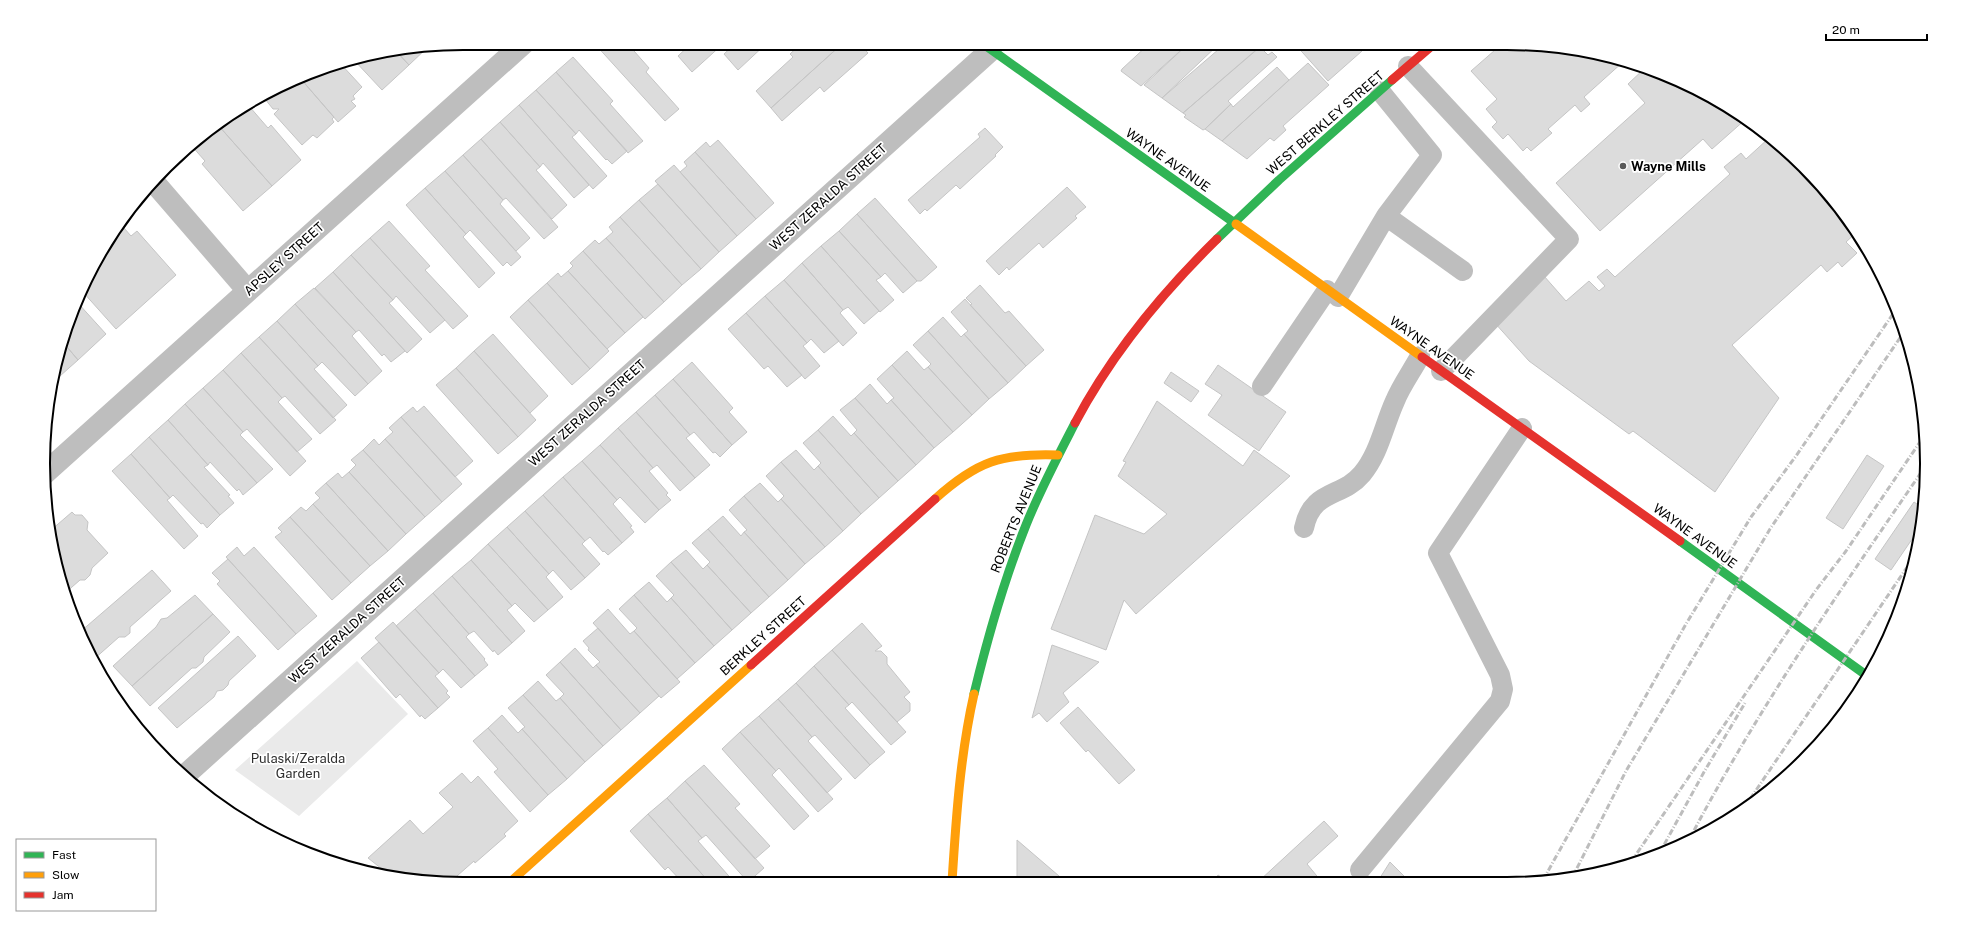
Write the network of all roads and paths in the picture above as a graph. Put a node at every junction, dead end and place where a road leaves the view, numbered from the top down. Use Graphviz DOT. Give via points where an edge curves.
graph roads {
  1 [pos="516,50"];
  2 [pos="982,50"];
  3 [pos="992,50"];
  4 [pos="1426,50"];
  5 [pos="1408,66"];
  6 [pos="1380,91"];
  7 [pos="157,186"];
  8 [pos="1386,216"];
  9 [pos="1232,222"];
  10 [pos="1463,271"];
  11 [pos="248,291"];
  12 [pos="1333,293"];
  13 [pos="1420,356"];
  14 [pos="1441,371"];
  15 [pos="1262,386"];
  16 [pos="1522,428"];
  17 [pos="1058,455"];
  18 [pos="50,468"];
  19 [pos="1304,528"];
  20 [pos="1863,673"];
  21 [pos="188,771"];
  22 [pos="1360,870"];
  23 [pos="516,877"];
  24 [pos="952,877"];
  1 -- 11 [label="street, APSLEY STREET"];
  2 -- 21 [label="street, WEST ZERALDA STREET"];
  3 -- 9 [label="main road, WAYNE AVENUE"];
  4 -- 5 [label="main road, WEST BERKLEY STREET"];
  5 -- 6 [label="main road, WEST BERKLEY STREET"];
  5 -- 14 [label="lane" via="1569,240"];
  6 -- 8 [label="lane" via="1432,154"];
  6 -- 9 [label="main road, WEST BERKLEY STREET"];
  7 -- 11 [label="street"];
  8 -- 10 [label="lane"];
  8 -- 12 [label="lane"];
  9 -- 12 [label="main road, WAYNE AVENUE"];
  9 -- 17 [label="main road, ROBERTS AVENUE" via="1133,330 1090,396"];
  11 -- 18 [label="street, APSLEY STREET"];
  12 -- 13 [label="main road, WAYNE AVENUE"];
  12 -- 15 [label="lane"];
  13 -- 14 [label="main road, WAYNE AVENUE"];
  13 -- 19 [label="lane" via="1395,400 1373,455 1361,475 1343,488 1320,499 1306,515"];
  14 -- 16 [label="main road, WAYNE AVENUE"];
  16 -- 20 [label="main road, WAYNE AVENUE"];
  16 -- 22 [label="lane" via="1438,553 1500,675 1503,689 1500,701"];
  17 -- 23 [label="main road, BERKLEY STREET" via="1026,454 1002,457 976,467 954,482"];
  17 -- 24 [label="main road, ROBERTS AVENUE" via="1023,531 1001,590 988,636 964,747 953,836"];
}
